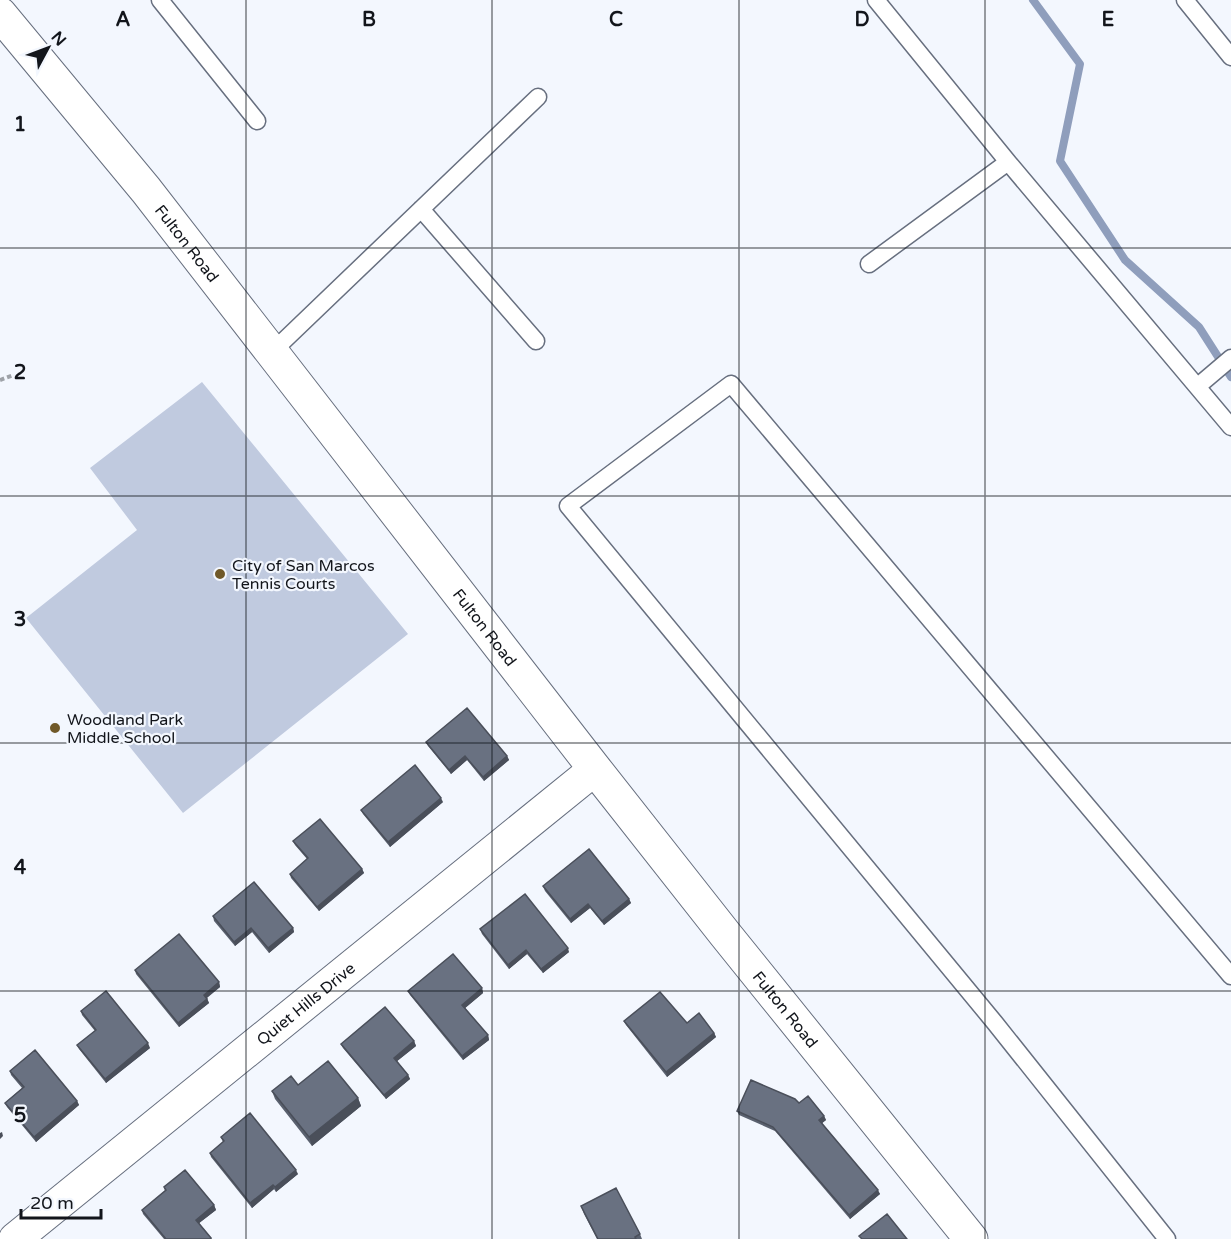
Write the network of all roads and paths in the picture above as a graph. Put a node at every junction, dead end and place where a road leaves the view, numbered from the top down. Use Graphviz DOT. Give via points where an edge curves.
graph roads {
  1 [pos="160,0"];
  2 [pos="876,0"];
  3 [pos="1185,0"];
  4 [pos="0,14"];
  5 [pos="1231,57"];
  6 [pos="538,97"];
  7 [pos="257,121"];
  8 [pos="1008,162"];
  9 [pos="421,209"];
  10 [pos="869,264"];
  11 [pos="536,341"];
  12 [pos="271,353"];
  13 [pos="1231,358"];
  14 [pos="14,375"];
  15 [pos="0,380"];
  16 [pos="1198,386"];
  17 [pos="1231,428"];
  18 [pos="595,769"];
  19 [pos="1231,976"];
  20 [pos="15,1239"];
  21 [pos="971,1239"];
  22 [pos="1167,1239"];
  1 -- 7 [label="lane"];
  2 -- 8 [label="lane"];
  3 -- 5 [label="lane"];
  4 -- 12 [label="street, Fulton Road" via="146,190"];
  6 -- 9 [label="lane"];
  8 -- 10 [label="lane"];
  8 -- 16 [label="lane"];
  9 -- 11 [label="lane"];
  9 -- 12 [label="lane"];
  12 -- 18 [label="street, Fulton Road"];
  13 -- 16 [label="lane"];
  14 -- 15 [label="path"];
  16 -- 17 [label="lane"];
  18 -- 20 [label="street, Quiet Hills Drive"];
  18 -- 21 [label="street, Fulton Road"];
  19 -- 22 [label="lane" via="731,384 568,506 995,1023"];
}
